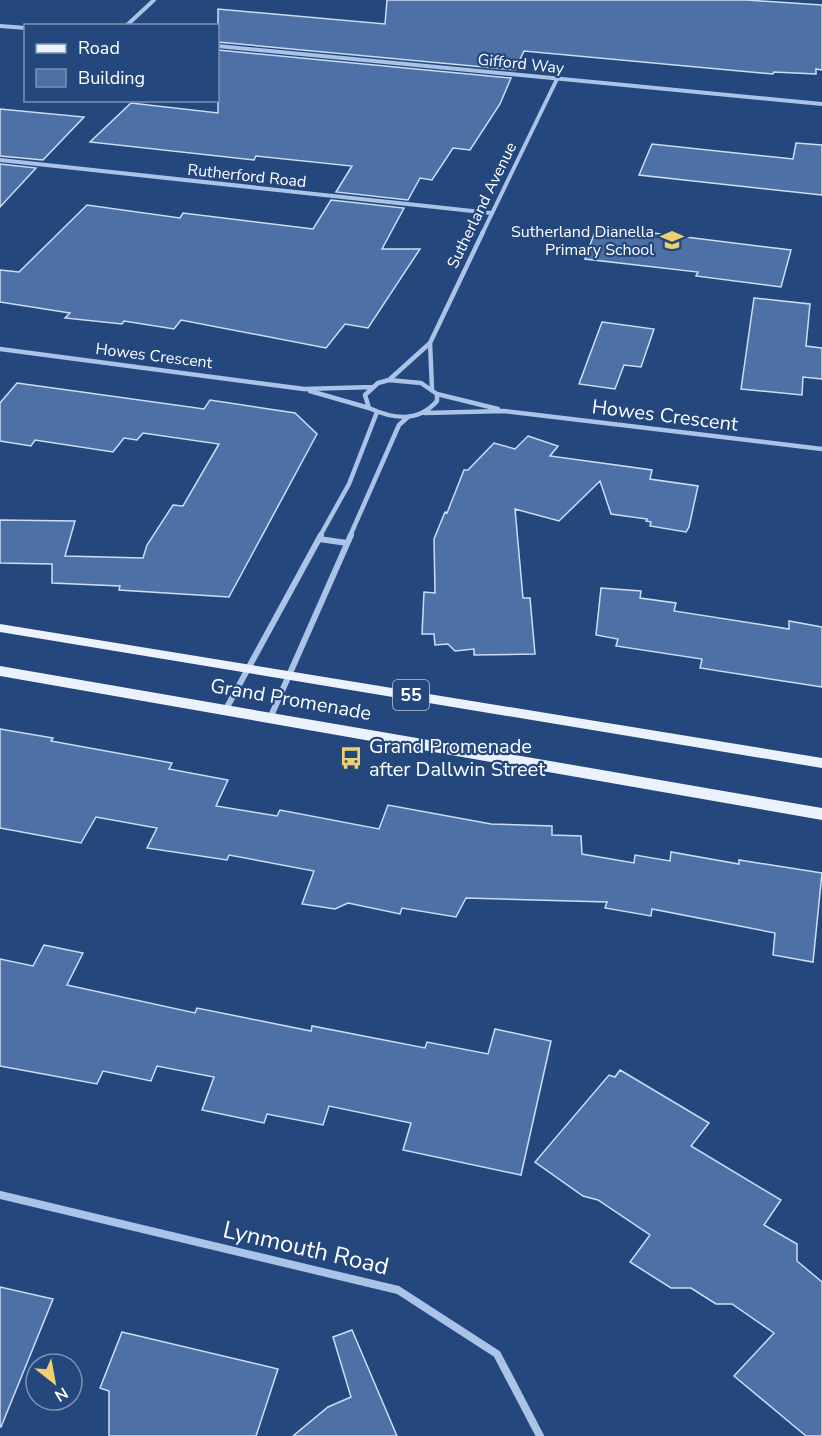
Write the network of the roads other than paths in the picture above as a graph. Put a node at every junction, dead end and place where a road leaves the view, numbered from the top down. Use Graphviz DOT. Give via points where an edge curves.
graph roads {
  1 [pos="154,0"];
  2 [pos="128,24"];
  3 [pos="0,26"];
  4 [pos="24,28"];
  5 [pos="219,46"];
  6 [pos="556,79"];
  7 [pos="822,104"];
  8 [pos="0,160"];
  9 [pos="491,213"];
  10 [pos="430,343"];
  11 [pos="0,349"];
  12 [pos="389,380"];
  13 [pos="373,387"];
  14 [pos="304,388"];
  15 [pos="432,388"];
  16 [pos="437,394"];
  17 [pos="369,408"];
  18 [pos="504,411"];
  19 [pos="377,412"];
  20 [pos="425,412"];
  21 [pos="408,417"];
  22 [pos="822,449"];
  23 [pos="319,538"];
  24 [pos="346,543"];
  25 [pos="0,628"];
  26 [pos="249,669"];
  27 [pos="0,670"];
  28 [pos="291,675"];
  29 [pos="226,709"];
  30 [pos="271,716"];
  31 [pos="822,763"];
  32 [pos="822,814"];
  33 [pos="0,1195"];
  34 [pos="540,1436"];
  1 -- 2 [label="street"];
  3 -- 4 [label="street"];
  5 -- 6 [label="street, Gifford Way"];
  6 -- 7 [label="street, Gifford Way"];
  6 -- 9 [label="street, Sutherland Avenue"];
  8 -- 9 [label="street, Rutherford Road"];
  9 -- 10 [label="street, Sutherland Avenue"];
  10 -- 12 [label="street, Sutherland Avenue"];
  10 -- 15 [label="street, Sutherland Avenue"];
  11 -- 14 [label="street, Howes Crescent"];
  12 -- 13 [label="street"];
  12 -- 15 [label="street" via="412,380"];
  13 -- 14 [label="street, Howes Crescent"];
  13 -- 17 [label="street" via="365,395"];
  14 -- 17 [label="street, Howes Crescent"];
  15 -- 16 [label="street"];
  16 -- 18 [label="street, Howes Crescent"];
  16 -- 20 [label="street" via="437,401"];
  17 -- 19 [label="street, Howes Crescent"];
  18 -- 20 [label="street, Howes Crescent"];
  18 -- 22 [label="street, Howes Crescent"];
  19 -- 21 [label="street, Howes Crescent"];
  19 -- 23 [label="street" via="349,484"];
  20 -- 21 [label="street, Howes Crescent"];
  21 -- 24 [label="street" via="399,425"];
  23 -- 24 [label="street"];
  23 -- 26 [label="street"];
  24 -- 28 [label="street"];
  25 -- 26 [label="main road, Grand Promenade / 55"];
  26 -- 28 [label="main road, Grand Promenade / 55"];
  26 -- 29 [label="street"];
  27 -- 29 [label="main road, Grand Promenade / 55"];
  28 -- 30 [label="street"];
  28 -- 31 [label="main road, Grand Promenade / 55"];
  29 -- 30 [label="main road, Grand Promenade / 55"];
  30 -- 32 [label="main road, Grand Promenade / 55"];
  33 -- 34 [label="street, Lynmouth Road" via="398,1290 496,1354"];
}
